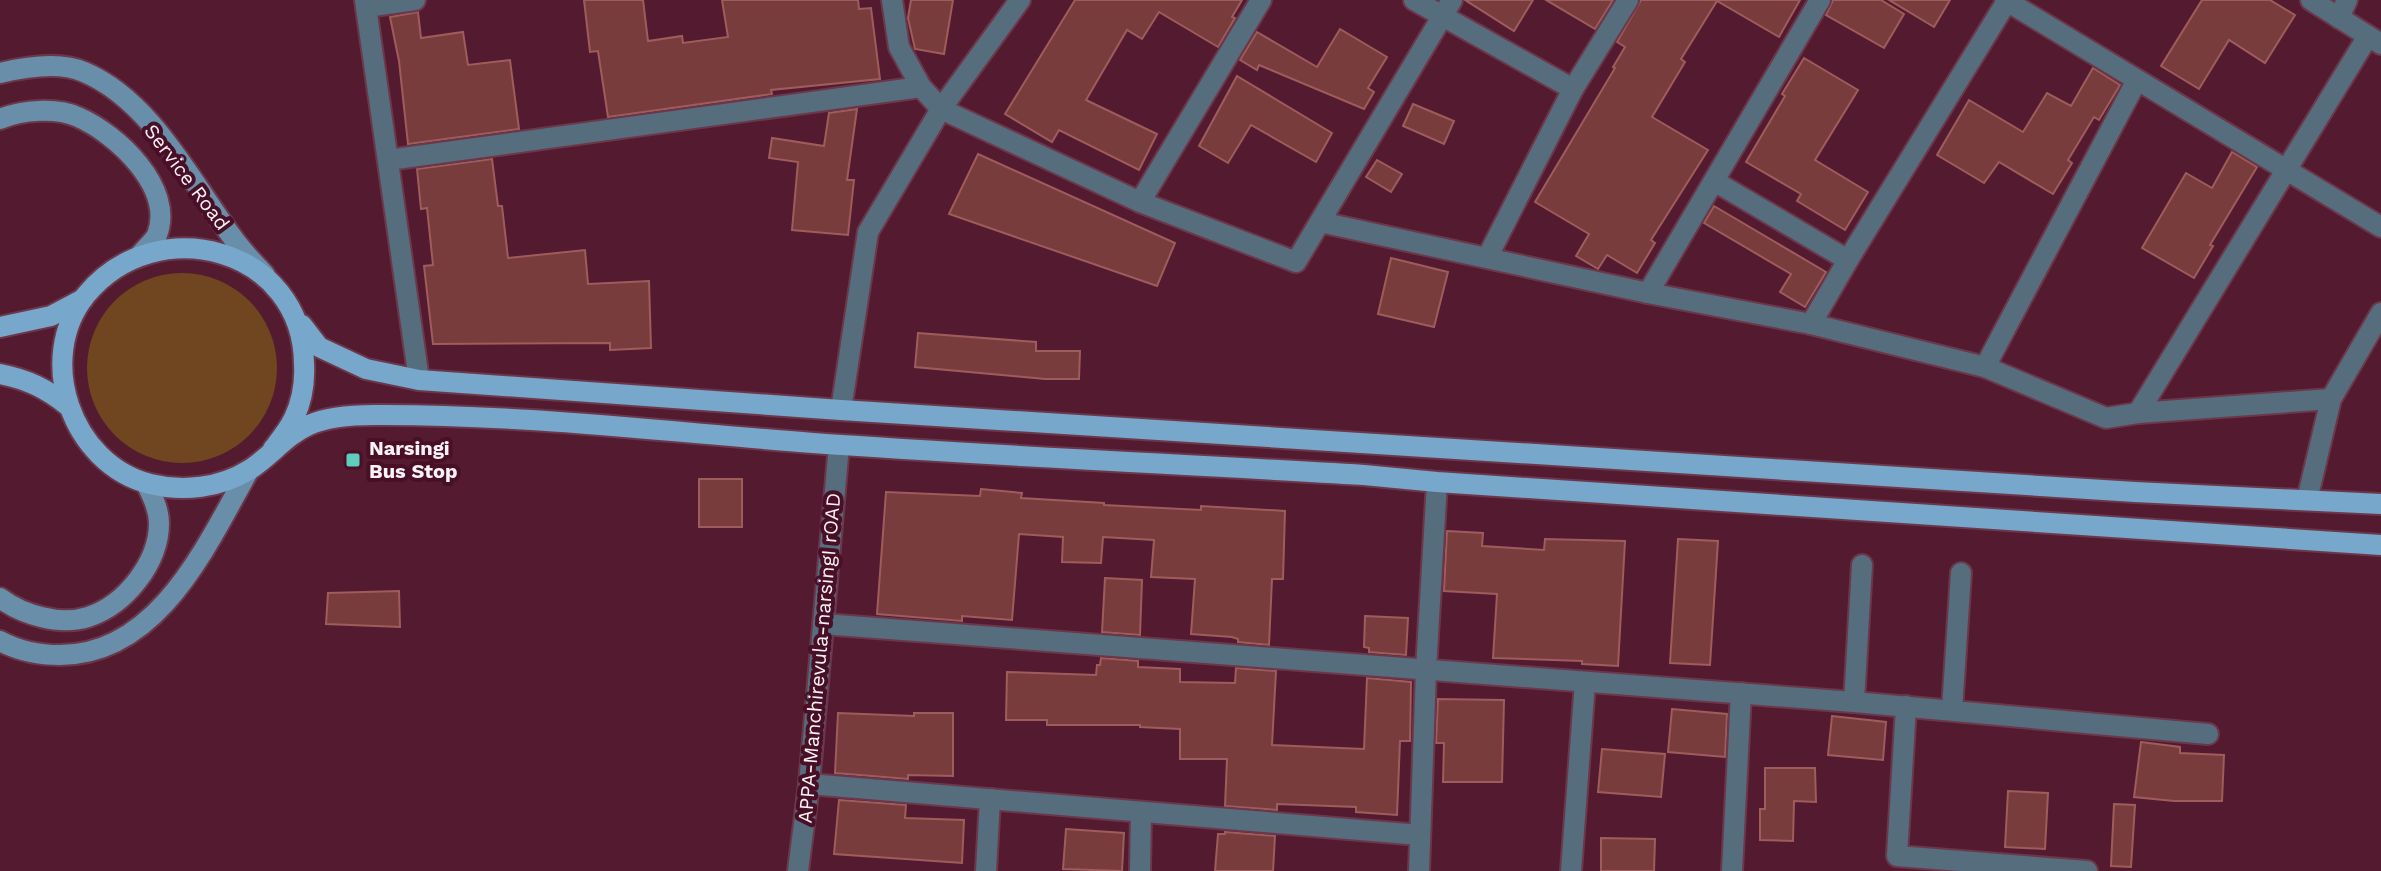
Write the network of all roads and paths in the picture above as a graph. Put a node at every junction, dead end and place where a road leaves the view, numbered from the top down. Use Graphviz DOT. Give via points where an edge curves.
graph roads {
  1 [pos="415,0"];
  2 [pos="892,0"];
  3 [pos="1020,0"];
  4 [pos="1261,0"];
  5 [pos="1414,0"];
  6 [pos="1628,0"];
  7 [pos="1820,0"];
  8 [pos="2006,0"];
  9 [pos="2311,0"];
  10 [pos="365,4"];
  11 [pos="1447,9"];
  12 [pos="2343,9"];
  13 [pos="2375,40"];
  14 [pos="0,73"];
  15 [pos="2137,80"];
  16 [pos="921,87"];
  17 [pos="1573,89"];
  18 [pos="941,109"];
  19 [pos="0,119"];
  20 [pos="388,160"];
  21 [pos="2286,168"];
  22 [pos="1714,181"];
  23 [pos="1140,202"];
  24 [pos="1320,222"];
  25 [pos="2381,227"];
  26 [pos="141,254"];
  27 [pos="1488,256"];
  28 [pos="1848,260"];
  29 [pos="273,285"];
  30 [pos="1648,293"];
  31 [pos="83,299"];
  32 [pos="292,312"];
  33 [pos="2381,313"];
  34 [pos="1811,324"];
  35 [pos="0,327"];
  36 [pos="1985,367"];
  37 [pos="0,374"];
  38 [pos="419,380"];
  39 [pos="2331,399"];
  40 [pos="68,406"];
  41 [pos="841,410"];
  42 [pos="2138,413"];
  43 [pos="839,445"];
  44 [pos="273,449"];
  45 [pos="249,470"];
  46 [pos="1437,482"];
  47 [pos="146,483"];
  48 [pos="2307,500"];
  49 [pos="2381,504"];
  50 [pos="2381,545"];
  51 [pos="1862,565"];
  52 [pos="1961,573"];
  53 [pos="0,598"];
  54 [pos="823,624"];
  55 [pos="0,641"];
  56 [pos="1426,670"];
  57 [pos="1585,682"];
  58 [pos="1741,693"];
  59 [pos="1854,702"];
  60 [pos="1906,706"];
  61 [pos="1952,710"];
  62 [pos="2208,734"];
  63 [pos="809,784"];
  64 [pos="990,799"];
  65 [pos="1141,812"];
  66 [pos="1420,835"];
  67 [pos="1896,864"];
  68 [pos="798,871"];
  69 [pos="986,871"];
  70 [pos="1140,871"];
  71 [pos="1419,871"];
  72 [pos="1571,871"];
  73 [pos="1732,871"];
  74 [pos="2087,871"];
  1 -- 10 [label="street"];
  2 -- 16 [label="street" via="899,47"];
  3 -- 18 [label="street"];
  4 -- 23 [label="street"];
  5 -- 11 [label="street"];
  6 -- 17 [label="street"];
  7 -- 22 [label="street"];
  8 -- 15 [label="street"];
  8 -- 28 [label="street"];
  9 -- 12 [label="street"];
  10 -- 20 [label="street"];
  11 -- 17 [label="street"];
  11 -- 24 [label="street"];
  12 -- 13 [label="street"];
  13 -- 21 [label="street"];
  14 -- 29 [label="main road, Service Road" via="47,66 82,71 121,95 166,142 233,239"];
  15 -- 21 [label="street"];
  15 -- 36 [label="street"];
  16 -- 18 [label="street"];
  16 -- 20 [label="street"];
  17 -- 27 [label="street"];
  18 -- 23 [label="street"];
  18 -- 41 [label="street" via="868,232"];
  19 -- 26 [label="main road, Service Road" via="42,111 77,116 133,155 158,195 160,211 156,235"];
  20 -- 38 [label="street"];
  21 -- 25 [label="street"];
  21 -- 42 [label="street"];
  22 -- 28 [label="street"];
  22 -- 30 [label="street"];
  23 -- 24 [label="street" via="1296,262"];
  24 -- 27 [label="street"];
  26 -- 29 [label="main road" via="188,246 234,257"];
  26 -- 31 [label="main road" via="108,272"];
  27 -- 30 [label="street"];
  28 -- 34 [label="street"];
  29 -- 32 [label="main road"];
  30 -- 34 [label="street"];
  31 -- 35 [label="main road" via="51,316"];
  31 -- 40 [label="main road" via="66,333 61,370"];
  32 -- 38 [label="main road" via="319,347 366,369"];
  32 -- 44 [label="main road" via="304,347 305,384 294,419"];
  33 -- 39 [label="street"];
  34 -- 36 [label="street"];
  36 -- 42 [label="street" via="2106,418"];
  37 -- 40 [label="main road" via="45,388"];
  38 -- 41 [label="main road"];
  39 -- 42 [label="street"];
  39 -- 48 [label="street"];
  40 -- 47 [label="main road" via="85,440 112,466"];
  41 -- 48 [label="main road"];
  43 -- 44 [label="main road" via="431,415 360,415 310,424"];
  43 -- 46 [label="main road"];
  43 -- 54 [label="street, APPA-Manchirevula-narsingI rOAD"];
  44 -- 45 [label="main road"];
  45 -- 47 [label="main road" via="216,484 181,489"];
  45 -- 55 [label="main road" via="194,564 147,621 126,636 73,655 41,655"];
  46 -- 50 [label="main road"];
  46 -- 56 [label="street"];
  47 -- 53 [label="main road" via="159,523 155,547 145,569 111,604 88,617 63,620 35,615"];
  48 -- 49 [label="main road"];
  51 -- 59 [label="street"];
  52 -- 61 [label="street"];
  54 -- 56 [label="street"];
  54 -- 63 [label="street, APPA-Manchirevula-narsingI rOAD"];
  56 -- 57 [label="street"];
  56 -- 66 [label="street"];
  57 -- 58 [label="street"];
  57 -- 72 [label="street"];
  58 -- 59 [label="street"];
  58 -- 73 [label="street"];
  59 -- 60 [label="street"];
  60 -- 61 [label="street"];
  60 -- 67 [label="street"];
  61 -- 62 [label="street"];
  63 -- 64 [label="street"];
  63 -- 68 [label="street, APPA-Manchirevula-narsingI rOAD"];
  64 -- 65 [label="street"];
  64 -- 69 [label="street"];
  65 -- 66 [label="street"];
  65 -- 70 [label="street"];
  66 -- 71 [label="street"];
  67 -- 74 [label="street"];
}
